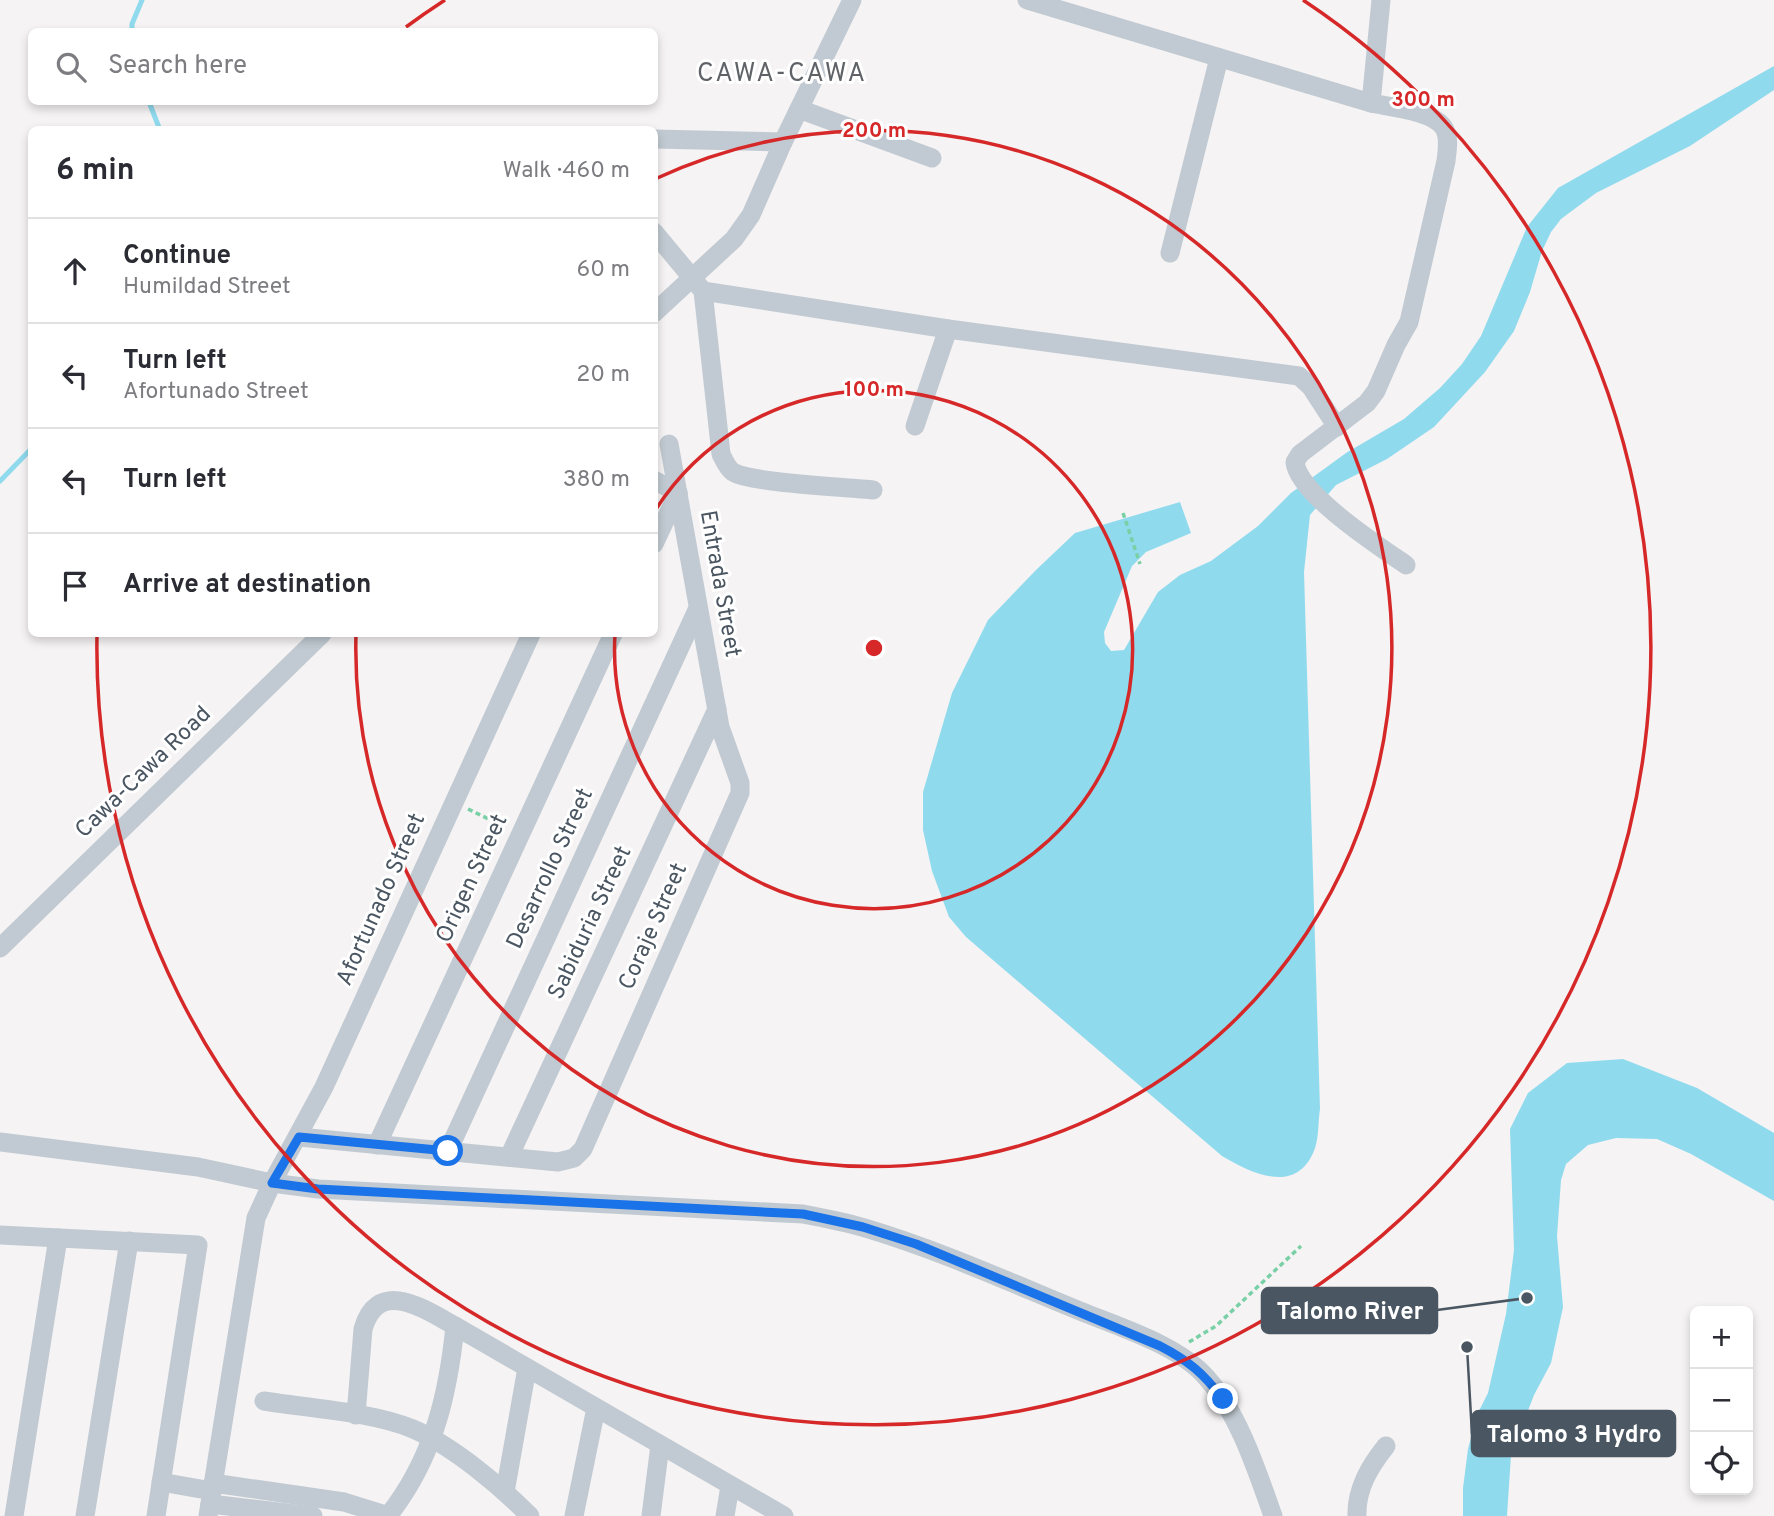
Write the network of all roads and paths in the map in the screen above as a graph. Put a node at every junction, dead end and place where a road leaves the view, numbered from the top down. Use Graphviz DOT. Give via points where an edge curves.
graph roads {
  1 [pos="852,0"];
  2 [pos="1027,0"];
  3 [pos="1381,0"];
  4 [pos="1219,58"];
  5 [pos="1371,103"];
  6 [pos="799,109"];
  7 [pos="658,139"];
  8 [pos="783,142"];
  9 [pos="932,158"];
  10 [pos="658,237"];
  11 [pos="1170,253"];
  12 [pos="698,285"];
  13 [pos="658,310"];
  14 [pos="947,329"];
  15 [pos="915,426"];
  16 [pos="1337,427"];
  17 [pos="670,444"];
  18 [pos="658,482"];
  19 [pos="873,490"];
  20 [pos="678,493"];
  21 [pos="1123,513"];
  22 [pos="658,536"];
  23 [pos="1140,564"];
  24 [pos="1406,565"];
  25 [pos="698,608"];
  26 [pos="319,637"];
  27 [pos="530,637"];
  28 [pos="612,637"];
  29 [pos="717,709"];
  30 [pos="453,803"];
  31 [pos="521,834"];
  32 [pos="0,948"];
  33 [pos="299,1137"];
  34 [pos="0,1142"];
  35 [pos="377,1144"];
  36 [pos="448,1151"];
  37 [pos="509,1157"];
  38 [pos="272,1183"];
  39 [pos="0,1235"];
  40 [pos="58,1238"];
  41 [pos="128,1241"];
  42 [pos="1301,1246"];
  43 [pos="455,1326"];
  44 [pos="1172,1352"];
  45 [pos="527,1368"];
  46 [pos="264,1401"];
  47 [pos="596,1408"];
  48 [pos="356,1415"];
  49 [pos="432,1439"];
  50 [pos="660,1445"];
  51 [pos="1387,1446"];
  52 [pos="161,1482"];
  53 [pos="730,1486"];
  54 [pos="505,1492"];
  55 [pos="210,1499"];
  56 [pos="14,1516"];
  57 [pos="85,1516"];
  58 [pos="156,1516"];
  59 [pos="313,1516"];
  60 [pos="388,1516"];
  61 [pos="530,1516"];
  62 [pos="574,1516"];
  63 [pos="651,1516"];
  64 [pos="725,1516"];
  65 [pos="784,1516"];
  66 [pos="1273,1516"];
  67 [pos="1357,1516"];
  1 -- 6 [label="street"];
  2 -- 4 [label="street"];
  3 -- 5 [label="street"];
  4 -- 5 [label="street"];
  4 -- 11 [label="street"];
  5 -- 16 [label="street" via="1437,120 1448,145 1409,322 1376,391"];
  6 -- 8 [label="street"];
  6 -- 9 [label="street"];
  7 -- 8 [label="street"];
  8 -- 12 [label="street" via="744,227"];
  10 -- 12 [label="street"];
  12 -- 13 [label="street"];
  12 -- 14 [label="street"];
  12 -- 19 [label="street" via="721,454 732,472 751,478"];
  14 -- 15 [label="street"];
  14 -- 16 [label="street" via="1299,376"];
  16 -- 24 [label="street" via="1296,458 1295,467 1323,504"];
  17 -- 20 [label="street"];
  18 -- 20 [label="street, Entrada Street"];
  20 -- 22 [label="street"];
  20 -- 25 [label="street, Entrada Street"];
  21 -- 23 [label="path"];
  25 -- 29 [label="street, Entrada Street"];
  25 -- 36 [label="street, Desarrollo Street"];
  26 -- 32 [label="street, Cawa-Cawa Road"];
  27 -- 30 [label="street, Afortunado Street"];
  28 -- 31 [label="street, Origen Street"];
  29 -- 37 [label="street, Sabiduria Street"];
  29 -- 37 [label="street, Coraje Street" via="740,793 583,1149 574,1158 558,1162"];
  30 -- 31 [label="path"];
  30 -- 33 [label="street, Afortunado Street"];
  31 -- 35 [label="street, Origen Street"];
  33 -- 35 [label="street"];
  33 -- 38 [label="street, Afortunado Street"];
  34 -- 38 [label="street" via="198,1167"];
  35 -- 36 [label="street"];
  36 -- 37 [label="street"];
  38 -- 44 [label="street" via="803,1214 916,1244"];
  38 -- 55 [label="street, Afortunado Street" via="252,1234"];
  39 -- 40 [label="street"];
  40 -- 41 [label="street"];
  40 -- 56 [label="street"];
  41 -- 52 [label="street" via="198,1245"];
  41 -- 57 [label="street"];
  42 -- 44 [label="path" via="1216,1326"];
  43 -- 45 [label="street"];
  43 -- 48 [label="street" via="402,1301 372,1307 363,1329"];
  43 -- 49 [label="street" via="447,1390"];
  44 -- 66 [label="street" via="1206,1376 1223,1399 1253,1460"];
  45 -- 47 [label="street"];
  45 -- 54 [label="street"];
  46 -- 48 [label="street"];
  47 -- 50 [label="street"];
  47 -- 62 [label="street"];
  48 -- 49 [label="street"];
  49 -- 54 [label="street"];
  49 -- 60 [label="street"];
  50 -- 53 [label="street"];
  50 -- 63 [label="street"];
  51 -- 67 [label="street" via="1363,1482"];
  52 -- 55 [label="street"];
  52 -- 58 [label="street"];
  53 -- 64 [label="street"];
  53 -- 65 [label="street"];
  54 -- 61 [label="street"];
  55 -- 59 [label="street"];
  55 -- 60 [label="street" via="344,1502"];
}
